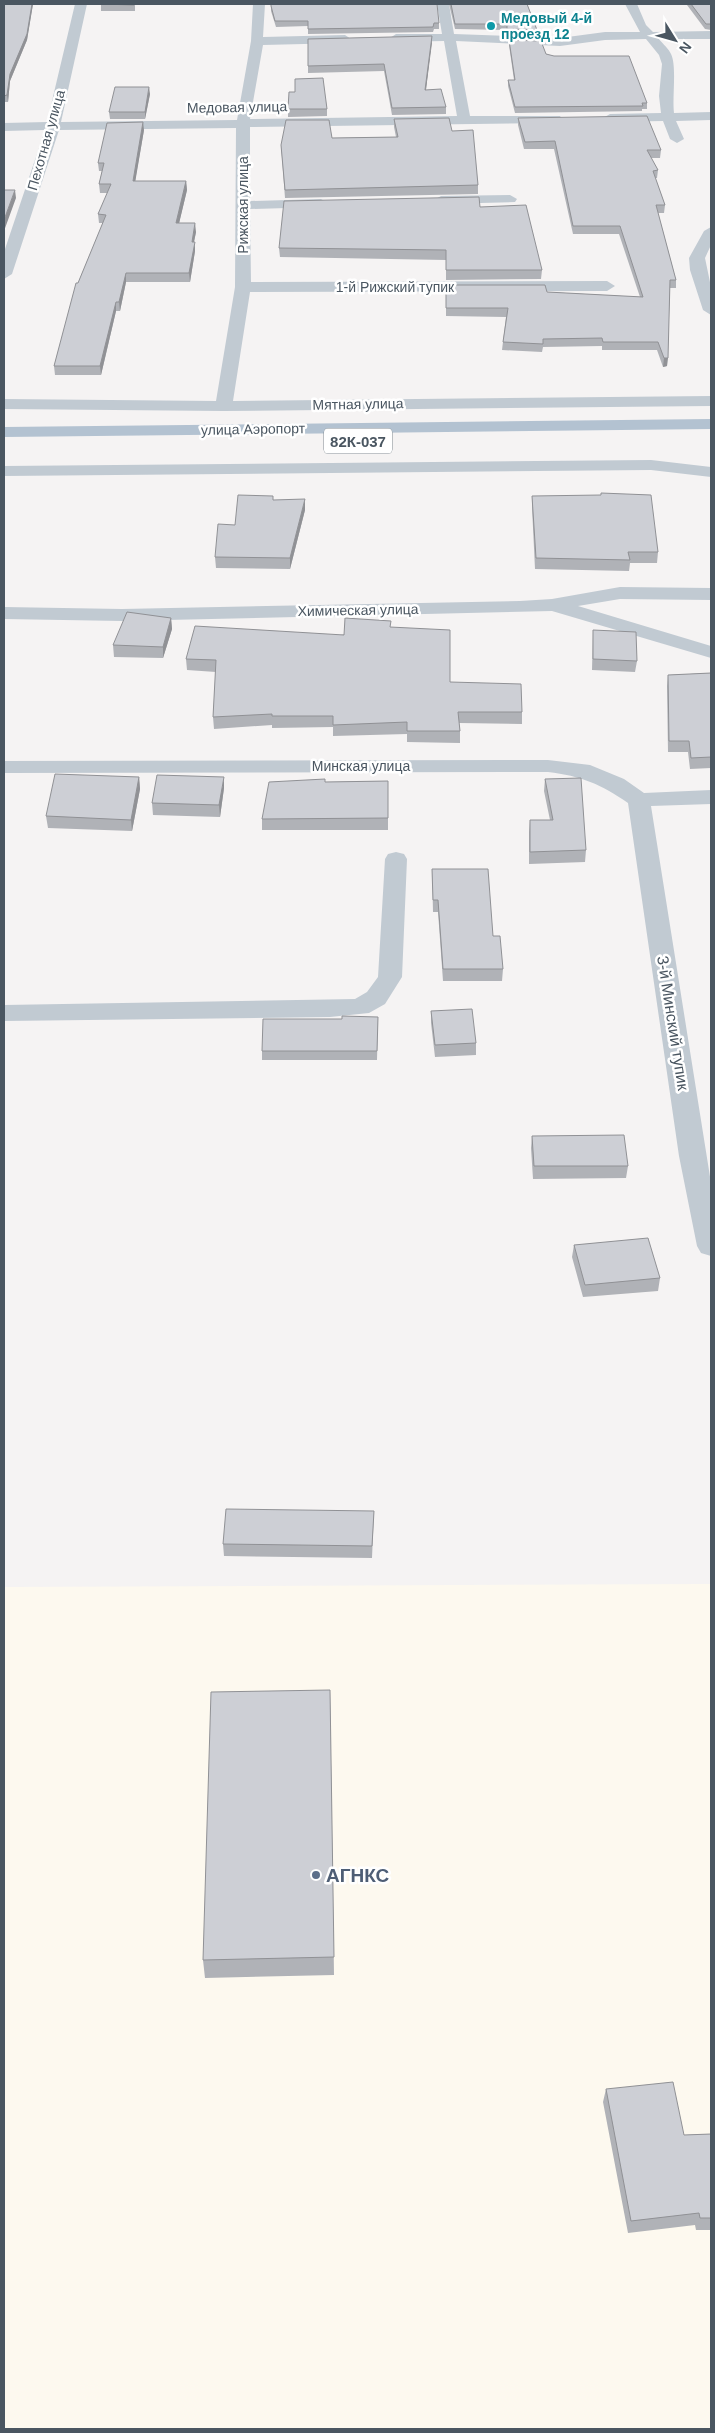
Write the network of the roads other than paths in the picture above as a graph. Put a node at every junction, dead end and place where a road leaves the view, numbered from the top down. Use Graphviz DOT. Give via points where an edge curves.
graph roads {
  1 [pos="81,4"];
  2 [pos="258,4"];
  3 [pos="443,4"];
  4 [pos="631,4"];
  5 [pos="711,35"];
  6 [pos="648,36"];
  7 [pos="449,37"];
  8 [pos="362,39"];
  9 [pos="382,39"];
  10 [pos="256,41"];
  11 [pos="711,116"];
  12 [pos="668,117"];
  13 [pos="598,118"];
  14 [pos="464,119"];
  15 [pos="568,119"];
  16 [pos="243,124"];
  17 [pos="4,127"];
  18 [pos="53,127"];
  19 [pos="677,139"];
  20 [pos="510,199"];
  21 [pos="431,201"];
  22 [pos="332,203"];
  23 [pos="244,205"];
  24 [pos="711,232"];
  25 [pos="4,274"];
  26 [pos="607,286"];
  27 [pos="243,287"];
  28 [pos="711,310"];
  29 [pos="711,401"];
  30 [pos="4,404"];
  31 [pos="224,406"];
  32 [pos="711,424"];
  33 [pos="4,432"];
  34 [pos="711,438"];
  35 [pos="4,445"];
  36 [pos="4,471"];
  37 [pos="711,472"];
  38 [pos="711,594"];
  39 [pos="552,605"];
  40 [pos="4,613"];
  41 [pos="711,652"];
  42 [pos="4,767"];
  43 [pos="711,797"];
  44 [pos="639,800"];
  45 [pos="396,859"];
  46 [pos="4,1013"];
  47 [pos="711,1246"];
  1 -- 18 [label="street, Пехотная улица"];
  2 -- 10 [label="street, Рижская улица"];
  3 -- 7 [label="street"];
  4 -- 6 [label="street"];
  5 -- 6 [label="street"];
  6 -- 7 [label="street" via="605,36 560,42"];
  6 -- 12 [label="street" via="665,54 668,64 665,96"];
  7 -- 9 [label="street"];
  7 -- 14 [label="street"];
  8 -- 10 [label="street"];
  10 -- 16 [label="street, Рижская улица"];
  11 -- 12 [label="street"];
  12 -- 13 [label="street"];
  12 -- 19 [label="street"];
  14 -- 15 [label="street, Медовая улица"];
  14 -- 16 [label="street, Медовая улица"];
  16 -- 18 [label="street, Медовая улица"];
  16 -- 23 [label="street, Рижская улица"];
  17 -- 18 [label="street, Медовая улица"];
  18 -- 25 [label="street, Пехотная улица"];
  20 -- 21 [label="street"];
  22 -- 23 [label="street"];
  23 -- 27 [label="street, Рижская улица"];
  24 -- 28 [label="street" via="697,258"];
  26 -- 27 [label="street, 1-й Рижский тупик"];
  27 -- 31 [label="street, Рижская улица"];
  29 -- 31 [label="street, Мятная улица"];
  30 -- 31 [label="street, Мятная улица"];
  32 -- 33 [label="main road, улица Аэропорт"];
  34 -- 35 [label="main road, улица Аэропорт / 82К-037"];
  36 -- 37 [label="street" via="651,465"];
  38 -- 39 [label="street, Химическая улица" via="620,593"];
  39 -- 40 [label="street, Химическая улица" via="132,614"];
  39 -- 41 [label="street"];
  42 -- 44 [label="street, Минская улица" via="548,766 582,770 616,784"];
  43 -- 44 [label="street"];
  44 -- 47 [label="street, 3-й Минский тупик" via="692,1156"];
  45 -- 46 [label="street" via="390,977 376,998 360,1007"];
}
